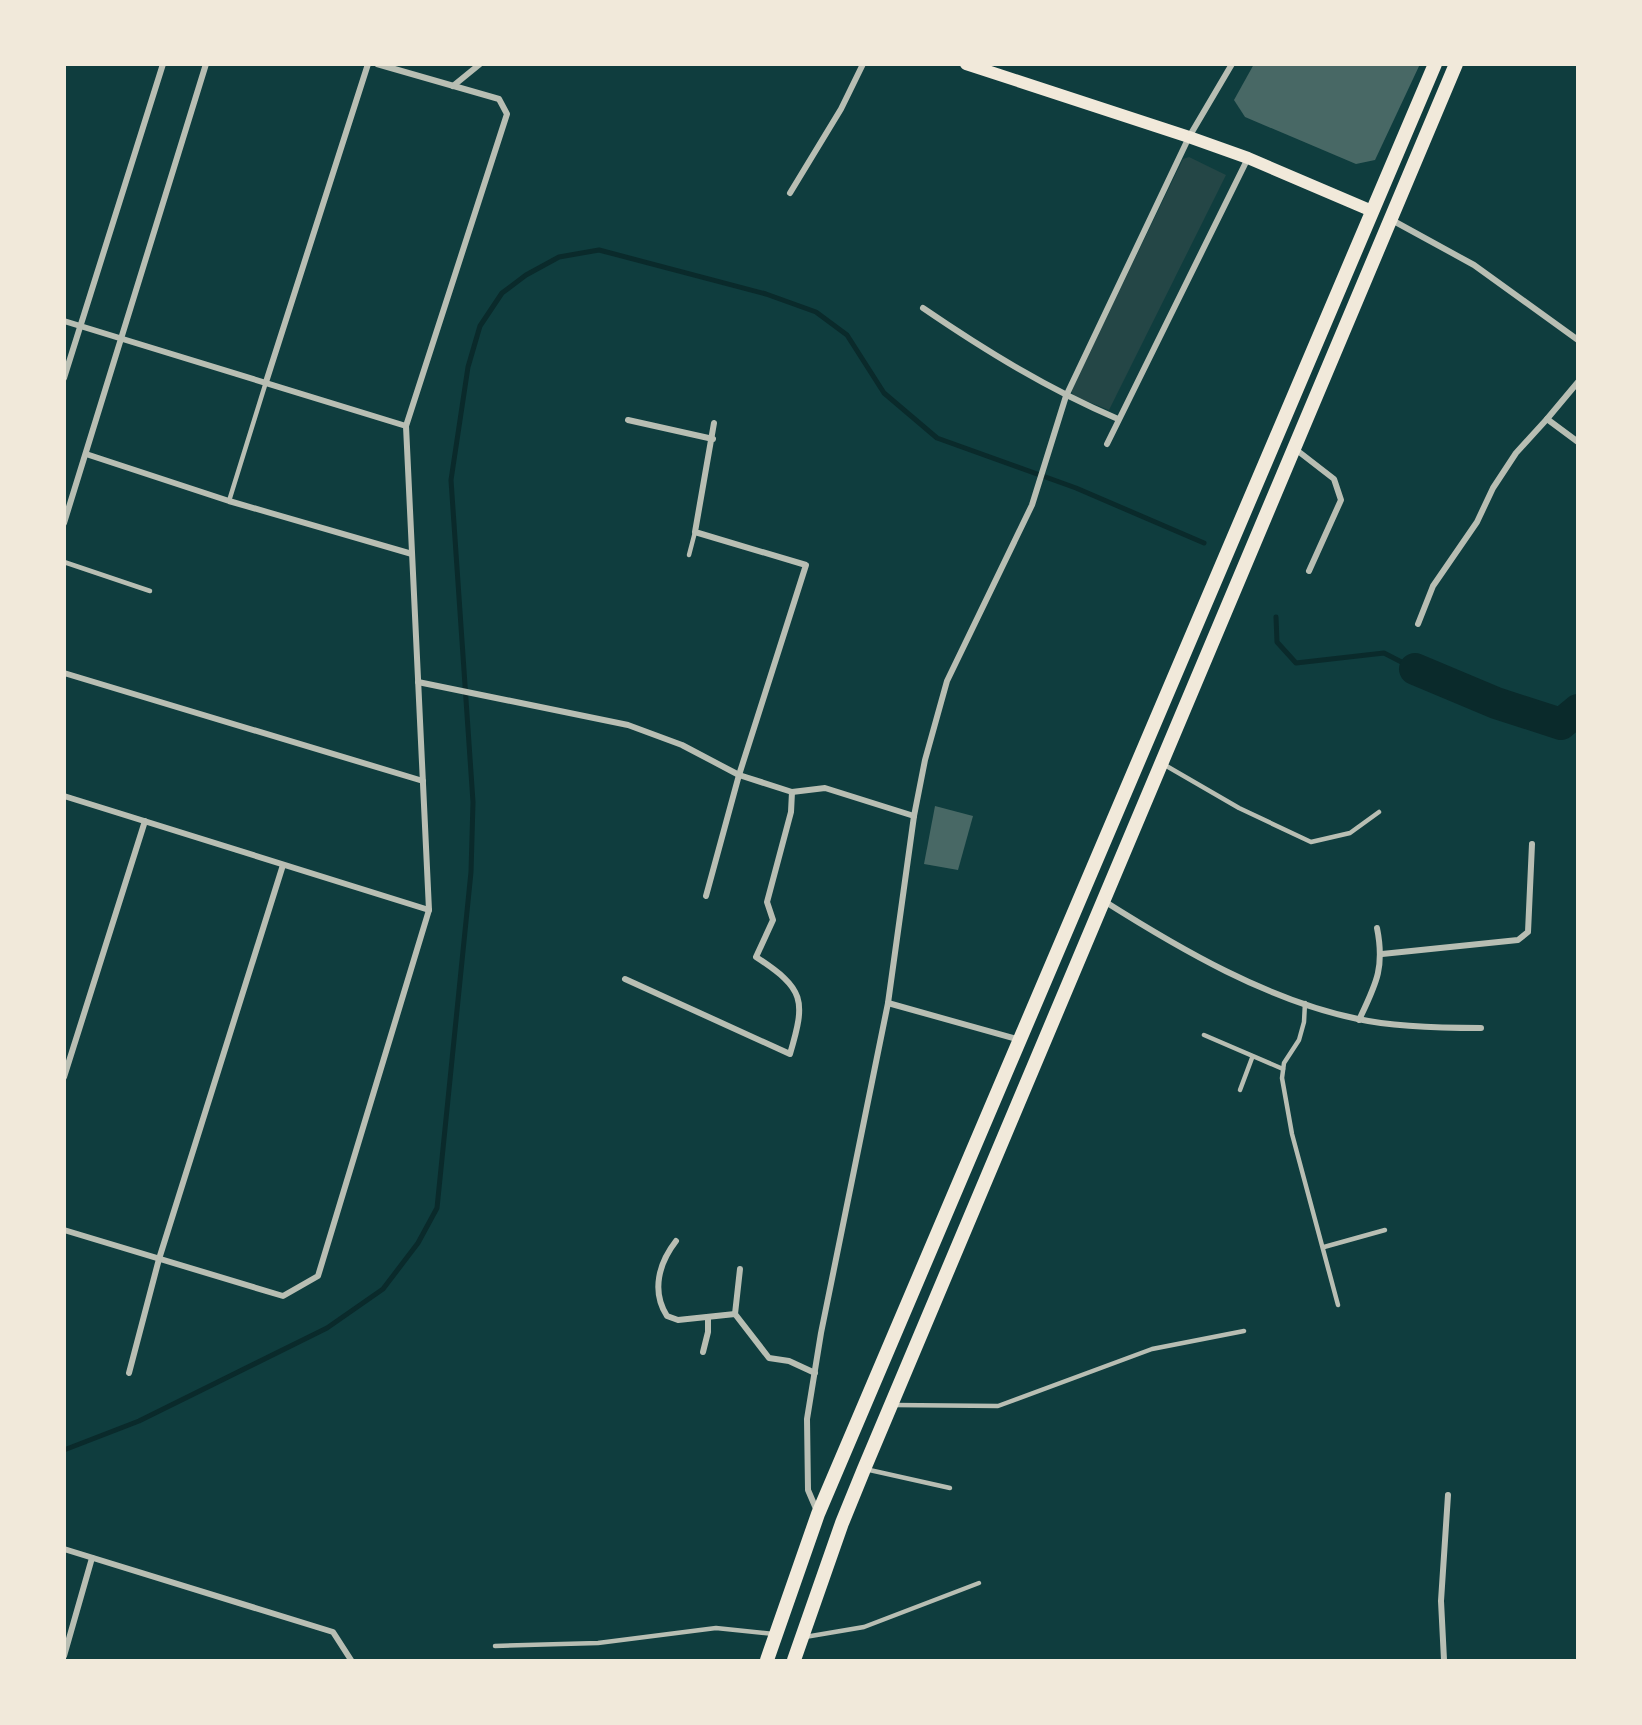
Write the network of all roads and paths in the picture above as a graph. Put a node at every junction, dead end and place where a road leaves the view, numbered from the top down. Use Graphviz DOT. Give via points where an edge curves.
graph roads {
  1 [pos="163,64"];
  2 [pos="206,64"];
  3 [pos="368,64"];
  4 [pos="377,64"];
  5 [pos="480,64"];
  6 [pos="864,64"];
  7 [pos="966,64"];
  8 [pos="1233,64"];
  9 [pos="1435,64"];
  10 [pos="1456,64"];
  11 [pos="453,86"];
  12 [pos="1189,137"];
  13 [pos="1248,158"];
  14 [pos="790,193"];
  15 [pos="1372,211"];
  16 [pos="1390,219"];
  17 [pos="923,308"];
  18 [pos="64,321"];
  19 [pos="81,326"];
  20 [pos="121,339"];
  21 [pos="1578,340"];
  22 [pos="64,378"];
  23 [pos="266,382"];
  24 [pos="1578,382"];
  25 [pos="1066,396"];
  26 [pos="1118,419"];
  27 [pos="1547,419"];
  28 [pos="628,420"];
  29 [pos="714,423"];
  30 [pos="406,426"];
  31 [pos="713,439"];
  32 [pos="1578,442"];
  33 [pos="1107,444"];
  34 [pos="1293,448"];
  35 [pos="86,454"];
  36 [pos="229,501"];
  37 [pos="64,524"];
  38 [pos="694,532"];
  39 [pos="412,554"];
  40 [pos="689,555"];
  41 [pos="64,562"];
  42 [pos="1309,571"];
  43 [pos="150,591"];
  44 [pos="1418,624"];
  45 [pos="64,673"];
  46 [pos="418,682"];
  47 [pos="1161,762"];
  48 [pos="739,775"];
  49 [pos="423,781"];
  50 [pos="792,792"];
  51 [pos="64,796"];
  52 [pos="1380,812"];
  53 [pos="914,816"];
  54 [pos="145,821"];
  55 [pos="1532,844"];
  56 [pos="283,865"];
  57 [pos="706,896"];
  58 [pos="1103,901"];
  59 [pos="429,910"];
  60 [pos="1377,928"];
  61 [pos="1382,954"];
  62 [pos="625,979"];
  63 [pos="888,1003"];
  64 [pos="1305,1003"];
  65 [pos="1359,1020"];
  66 [pos="1481,1028"];
  67 [pos="1204,1035"];
  68 [pos="1021,1040"];
  69 [pos="1252,1058"];
  70 [pos="1283,1069"];
  71 [pos="64,1077"];
  72 [pos="1240,1090"];
  73 [pos="64,1230"];
  74 [pos="1385,1230"];
  75 [pos="676,1240"];
  76 [pos="1324,1247"];
  77 [pos="159,1259"];
  78 [pos="740,1269"];
  79 [pos="1338,1305"];
  80 [pos="735,1314"];
  81 [pos="708,1317"];
  82 [pos="1244,1331"];
  83 [pos="703,1352"];
  84 [pos="815,1372"];
  85 [pos="129,1373"];
  86 [pos="891,1406"];
  87 [pos="864,1469"];
  88 [pos="950,1488"];
  89 [pos="1448,1495"];
  90 [pos="818,1514"];
  91 [pos="64,1549"];
  92 [pos="92,1557"];
  93 [pos="979,1583"];
  94 [pos="776,1634"];
  95 [pos="802,1637"];
  96 [pos="495,1646"];
  97 [pos="64,1656"];
  98 [pos="351,1660"];
  99 [pos="767,1660"];
  100 [pos="794,1660"];
  101 [pos="1444,1660"];
  1 -- 19 [label="street"];
  2 -- 20 [label="street"];
  3 -- 23 [label="street"];
  4 -- 11 [label="street"];
  5 -- 11 [label="street"];
  6 -- 14 [label="street"];
  7 -- 12 [label="main road"];
  8 -- 12 [label="street"];
  9 -- 15 [label="highway"];
  10 -- 16 [label="highway"];
  11 -- 30 [label="street" via="499,99 507,114"];
  12 -- 13 [label="main road"];
  12 -- 25 [label="street"];
  13 -- 15 [label="main road"];
  13 -- 26 [label="street"];
  15 -- 16 [label="highway"];
  15 -- 68 [label="highway"];
  16 -- 21 [label="street" via="1474,265"];
  16 -- 34 [label="highway"];
  17 -- 25 [label="street" via="1019,371"];
  18 -- 19 [label="street"];
  19 -- 20 [label="street"];
  19 -- 22 [label="street"];
  20 -- 23 [label="street"];
  20 -- 35 [label="street"];
  23 -- 30 [label="street"];
  23 -- 36 [label="lane"];
  24 -- 27 [label="street"];
  25 -- 26 [label="street"];
  25 -- 53 [label="street" via="1032,505 947,681"];
  26 -- 33 [label="street"];
  27 -- 32 [label="street"];
  27 -- 44 [label="street" via="1516,453 1493,488 1477,522 1433,586"];
  28 -- 31 [label="street"];
  29 -- 31 [label="street"];
  30 -- 39 [label="street"];
  31 -- 38 [label="street"];
  34 -- 42 [label="street" via="1334,479 1341,500"];
  34 -- 47 [label="highway"];
  35 -- 36 [label="street"];
  35 -- 37 [label="street"];
  36 -- 39 [label="street"];
  38 -- 40 [label="lane"];
  38 -- 48 [label="street" via="806,565"];
  39 -- 46 [label="street"];
  41 -- 43 [label="lane"];
  45 -- 49 [label="street"];
  46 -- 48 [label="street" via="628,725 682,745"];
  46 -- 49 [label="street"];
  47 -- 52 [label="lane" via="1239,808 1311,842 1350,833"];
  47 -- 58 [label="highway"];
  48 -- 50 [label="street"];
  48 -- 57 [label="street"];
  49 -- 59 [label="street"];
  50 -- 53 [label="street" via="825,788"];
  50 -- 62 [label="street" via="791,813 767,902 773,920 756,957 794,988 800,998 800,1020 790,1054"];
  51 -- 54 [label="street"];
  53 -- 63 [label="street"];
  54 -- 56 [label="street"];
  54 -- 71 [label="street"];
  55 -- 61 [label="street" via="1528,932 1518,939"];
  56 -- 59 [label="street"];
  56 -- 77 [label="street"];
  58 -- 64 [label="street" via="1178,948"];
  58 -- 86 [label="highway"];
  59 -- 77 [label="street" via="318,1276 283,1296"];
  60 -- 61 [label="street"];
  61 -- 65 [label="street" via="1376,982"];
  63 -- 68 [label="street"];
  63 -- 84 [label="street"];
  64 -- 65 [label="street"];
  64 -- 70 [label="lane" via="1299,1040"];
  65 -- 66 [label="street"];
  67 -- 69 [label="lane"];
  68 -- 90 [label="highway"];
  69 -- 70 [label="lane"];
  69 -- 72 [label="lane"];
  70 -- 76 [label="lane" via="1292,1134"];
  73 -- 77 [label="street"];
  74 -- 76 [label="lane"];
  75 -- 81 [label="street" via="661,1265 657,1293 661,1306 667,1316 678,1320"];
  76 -- 79 [label="lane"];
  77 -- 85 [label="street"];
  78 -- 80 [label="street"];
  80 -- 81 [label="street"];
  80 -- 84 [label="street" via="769,1358"];
  81 -- 83 [label="street"];
  82 -- 86 [label="lane" via="1152,1349 998,1406"];
  84 -- 90 [label="street" via="807,1419 808,1490"];
  86 -- 87 [label="highway"];
  87 -- 88 [label="lane"];
  87 -- 95 [label="highway"];
  89 -- 101 [label="street" via="1441,1601"];
  90 -- 94 [label="highway"];
  91 -- 92 [label="street"];
  92 -- 97 [label="street"];
  92 -- 98 [label="street" via="333,1632"];
  93 -- 95 [label="lane" via="864,1628"];
  94 -- 96 [label="lane" via="716,1628 598,1643"];
  94 -- 99 [label="highway"];
  95 -- 100 [label="highway"];
}
